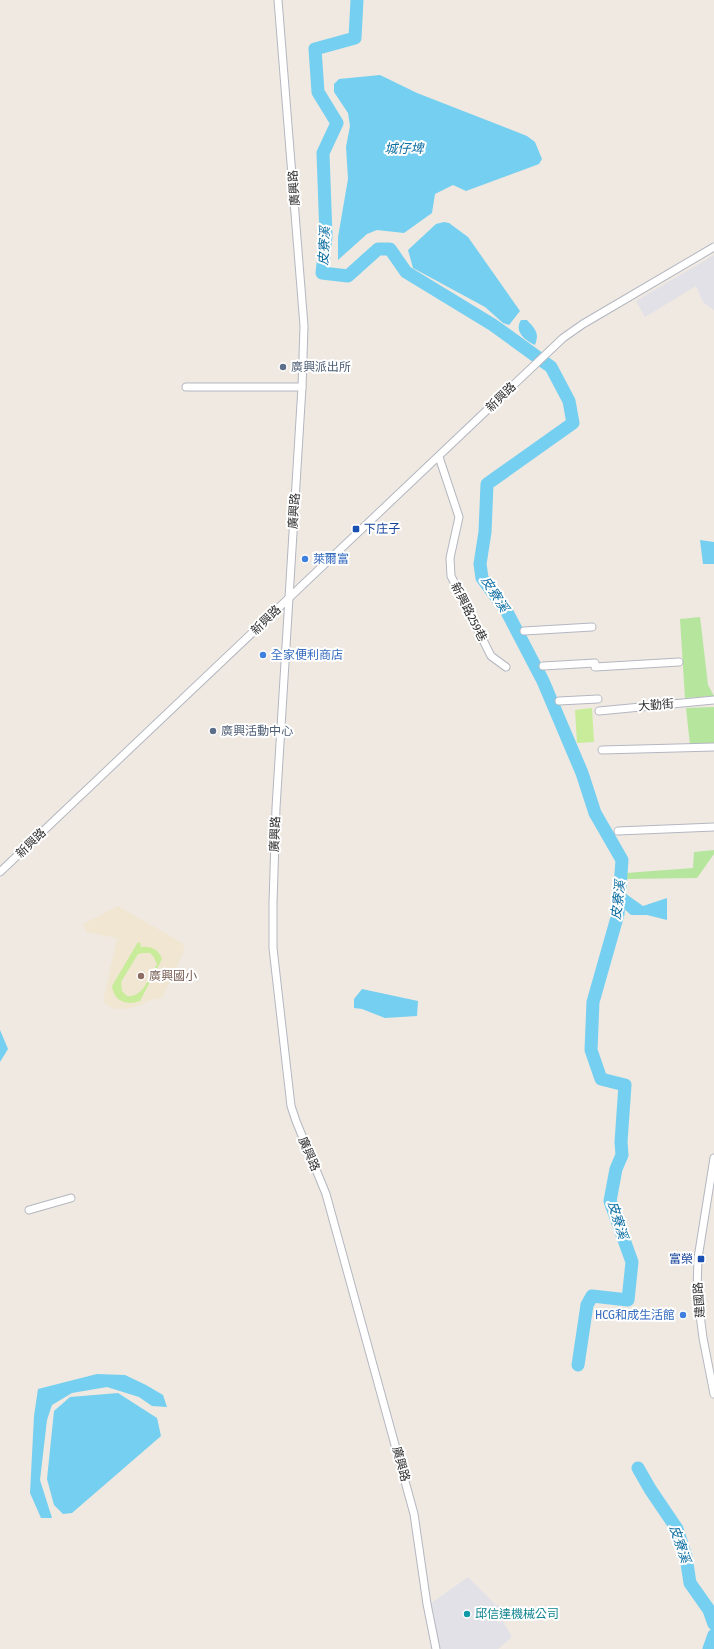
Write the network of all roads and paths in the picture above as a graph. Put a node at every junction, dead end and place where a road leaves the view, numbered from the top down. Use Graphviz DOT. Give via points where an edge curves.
graph roads {
  1 [pos="278,0"];
  2 [pos="714,247"];
  3 [pos="186,387"];
  4 [pos="302,387"];
  5 [pos="439,457"];
  6 [pos="288,599"];
  7 [pos="592,627"];
  8 [pos="524,631"];
  9 [pos="680,662"];
  10 [pos="543,666"];
  11 [pos="506,667"];
  12 [pos="598,699"];
  13 [pos="714,700"];
  14 [pos="559,701"];
  15 [pos="599,711"];
  16 [pos="714,747"];
  17 [pos="602,750"];
  18 [pos="714,826"];
  19 [pos="618,831"];
  20 [pos="0,872"];
  21 [pos="714,1158"];
  22 [pos="71,1198"];
  23 [pos="29,1210"];
  24 [pos="714,1394"];
  25 [pos="436,1649"];
  1 -- 4 [label="street, 廣興路" via="304,326"];
  2 -- 5 [label="street, 新興路" via="563,338"];
  3 -- 4 [label="street"];
  4 -- 6 [label="street, 廣興路"];
  5 -- 6 [label="street, 新興路"];
  5 -- 11 [label="street, 新興路259巷" via="459,517 450,558 451,576 491,656"];
  6 -- 20 [label="street, 新興路"];
  6 -- 25 [label="street, 廣興路" via="272,903 273,948 291,1106 326,1194 414,1514"];
  7 -- 8 [label="street"];
  9 -- 10 [label="street"];
  12 -- 14 [label="street"];
  13 -- 15 [label="street, 大勤街"];
  16 -- 17 [label="street"];
  18 -- 19 [label="street"];
  21 -- 24 [label="street, 建國路" via="698,1258 697,1291"];
  22 -- 23 [label="street"];
}
